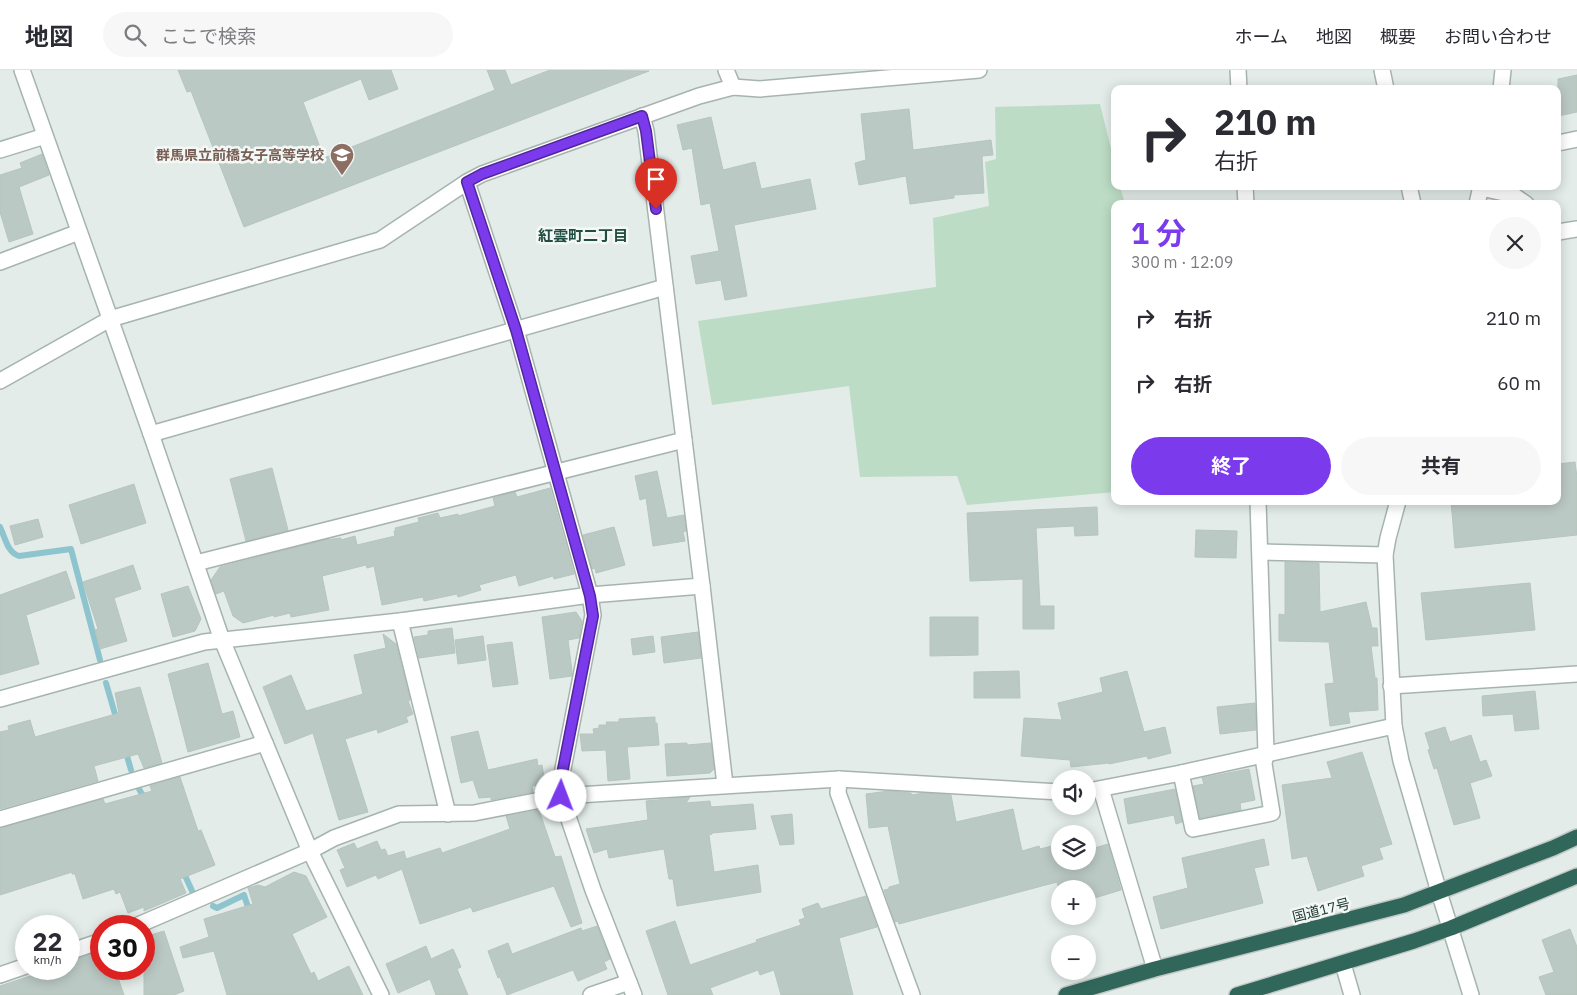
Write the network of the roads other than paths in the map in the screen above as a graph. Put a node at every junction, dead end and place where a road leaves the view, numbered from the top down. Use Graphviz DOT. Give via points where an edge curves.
graph roads {
  1 [pos="22,70"];
  2 [pos="726,70"];
  3 [pos="979,70"];
  4 [pos="1238,70"];
  5 [pos="1382,70"];
  6 [pos="1503,70"];
  7 [pos="881,74"];
  8 [pos="1239,85"];
  9 [pos="1385,85"];
  10 [pos="1501,85"];
  11 [pos="733,87"];
  12 [pos="642,116"];
  13 [pos="45,136"];
  14 [pos="1577,139"];
  15 [pos="1561,142"];
  16 [pos="0,150"];
  17 [pos="467,182"];
  18 [pos="1493,190"];
  19 [pos="1520,200"];
  20 [pos="1577,229"];
  21 [pos="79,232"];
  22 [pos="1561,232"];
  23 [pos="0,262"];
  24 [pos="665,287"];
  25 [pos="110,319"];
  26 [pos="516,330"];
  27 [pos="0,381"];
  28 [pos="151,434"];
  29 [pos="684,440"];
  30 [pos="556,472"];
  31 [pos="1258,505"];
  32 [pos="1397,505"];
  33 [pos="1260,552"];
  34 [pos="1385,554"];
  35 [pos="196,563"];
  36 [pos="702,586"];
  37 [pos="590,596"];
  38 [pos="400,621"];
  39 [pos="222,640"];
  40 [pos="1577,674"];
  41 [pos="1391,686"];
  42 [pos="0,699"];
  43 [pos="1394,726"];
  44 [pos="265,743"];
  45 [pos="1266,753"];
  46 [pos="1181,773"];
  47 [pos="839,779"];
  48 [pos="725,785"];
  49 [pos="1096,790"];
  50 [pos="1051,791"];
  51 [pos="561,796"];
  52 [pos="1096,796"];
  53 [pos="448,814"];
  54 [pos="0,819"];
  55 [pos="1577,837"];
  56 [pos="310,851"];
  57 [pos="1577,876"];
  58 [pos="1438,892"];
  59 [pos="155,918"];
  60 [pos="1450,928"];
  61 [pos="1343,964"];
  62 [pos="15,970"];
  63 [pos="1155,970"];
  64 [pos="0,975"];
  65 [pos="632,988"];
  66 [pos="381,995"];
  67 [pos="591,995"];
  68 [pos="912,995"];
  69 [pos="1066,995"];
  70 [pos="1237,995"];
  71 [pos="1352,995"];
  72 [pos="1471,995"];
  1 -- 13 [label="street"];
  2 -- 11 [label="street"];
  3 -- 7 [label="street"];
  4 -- 8 [label="street"];
  5 -- 9 [label="street"];
  6 -- 10 [label="street"];
  7 -- 11 [label="street" via="760,88"];
  11 -- 12 [label="street"];
  12 -- 17 [label="street"];
  12 -- 24 [label="street"];
  13 -- 16 [label="street"];
  13 -- 21 [label="street"];
  14 -- 15 [label="street"];
  17 -- 25 [label="street" via="380,240"];
  17 -- 26 [label="street"];
  18 -- 19 [label="street"];
  20 -- 22 [label="street"];
  21 -- 23 [label="street"];
  21 -- 25 [label="street"];
  24 -- 26 [label="street"];
  24 -- 29 [label="street"];
  25 -- 27 [label="street"];
  25 -- 28 [label="street"];
  26 -- 28 [label="street"];
  26 -- 30 [label="street"];
  28 -- 35 [label="street"];
  29 -- 30 [label="street"];
  29 -- 36 [label="street"];
  30 -- 35 [label="street"];
  30 -- 37 [label="street"];
  31 -- 33 [label="street"];
  32 -- 34 [label="street"];
  33 -- 34 [label="street"];
  33 -- 45 [label="street"];
  34 -- 41 [label="street"];
  35 -- 39 [label="street"];
  36 -- 37 [label="street"];
  36 -- 48 [label="street"];
  37 -- 38 [label="street"];
  37 -- 51 [label="street" via="593,616 561,779"];
  38 -- 39 [label="street"];
  38 -- 53 [label="street"];
  39 -- 42 [label="street" via="204,642"];
  39 -- 44 [label="street"];
  40 -- 41 [label="street"];
  41 -- 43 [label="street"];
  43 -- 45 [label="street"];
  43 -- 58 [label="street"];
  44 -- 54 [label="street"];
  44 -- 56 [label="street"];
  45 -- 46 [label="street"];
  45 -- 46 [label="street" via="1264,764 1272,813 1193,828"];
  46 -- 49 [label="street"];
  47 -- 48 [label="street"];
  47 -- 50 [label="street"];
  47 -- 68 [label="street" via="838,793"];
  48 -- 51 [label="street"];
  51 -- 53 [label="street" via="474,813"];
  51 -- 65 [label="street" via="593,890"];
  52 -- 63 [label="street"];
  53 -- 56 [label="street" via="399,814 334,838"];
  55 -- 58 [label="highway, 国道17号"];
  56 -- 59 [label="street"];
  56 -- 66 [label="street"];
  57 -- 60 [label="highway"];
  58 -- 60 [label="street"];
  58 -- 63 [label="highway, 国道17号" via="1404,905"];
  60 -- 61 [label="highway"];
  60 -- 72 [label="street"];
  61 -- 70 [label="highway"];
  61 -- 71 [label="street"];
  62 -- 64 [label="street"];
  63 -- 69 [label="highway, 国道17号"];
  65 -- 67 [label="street"];
}
